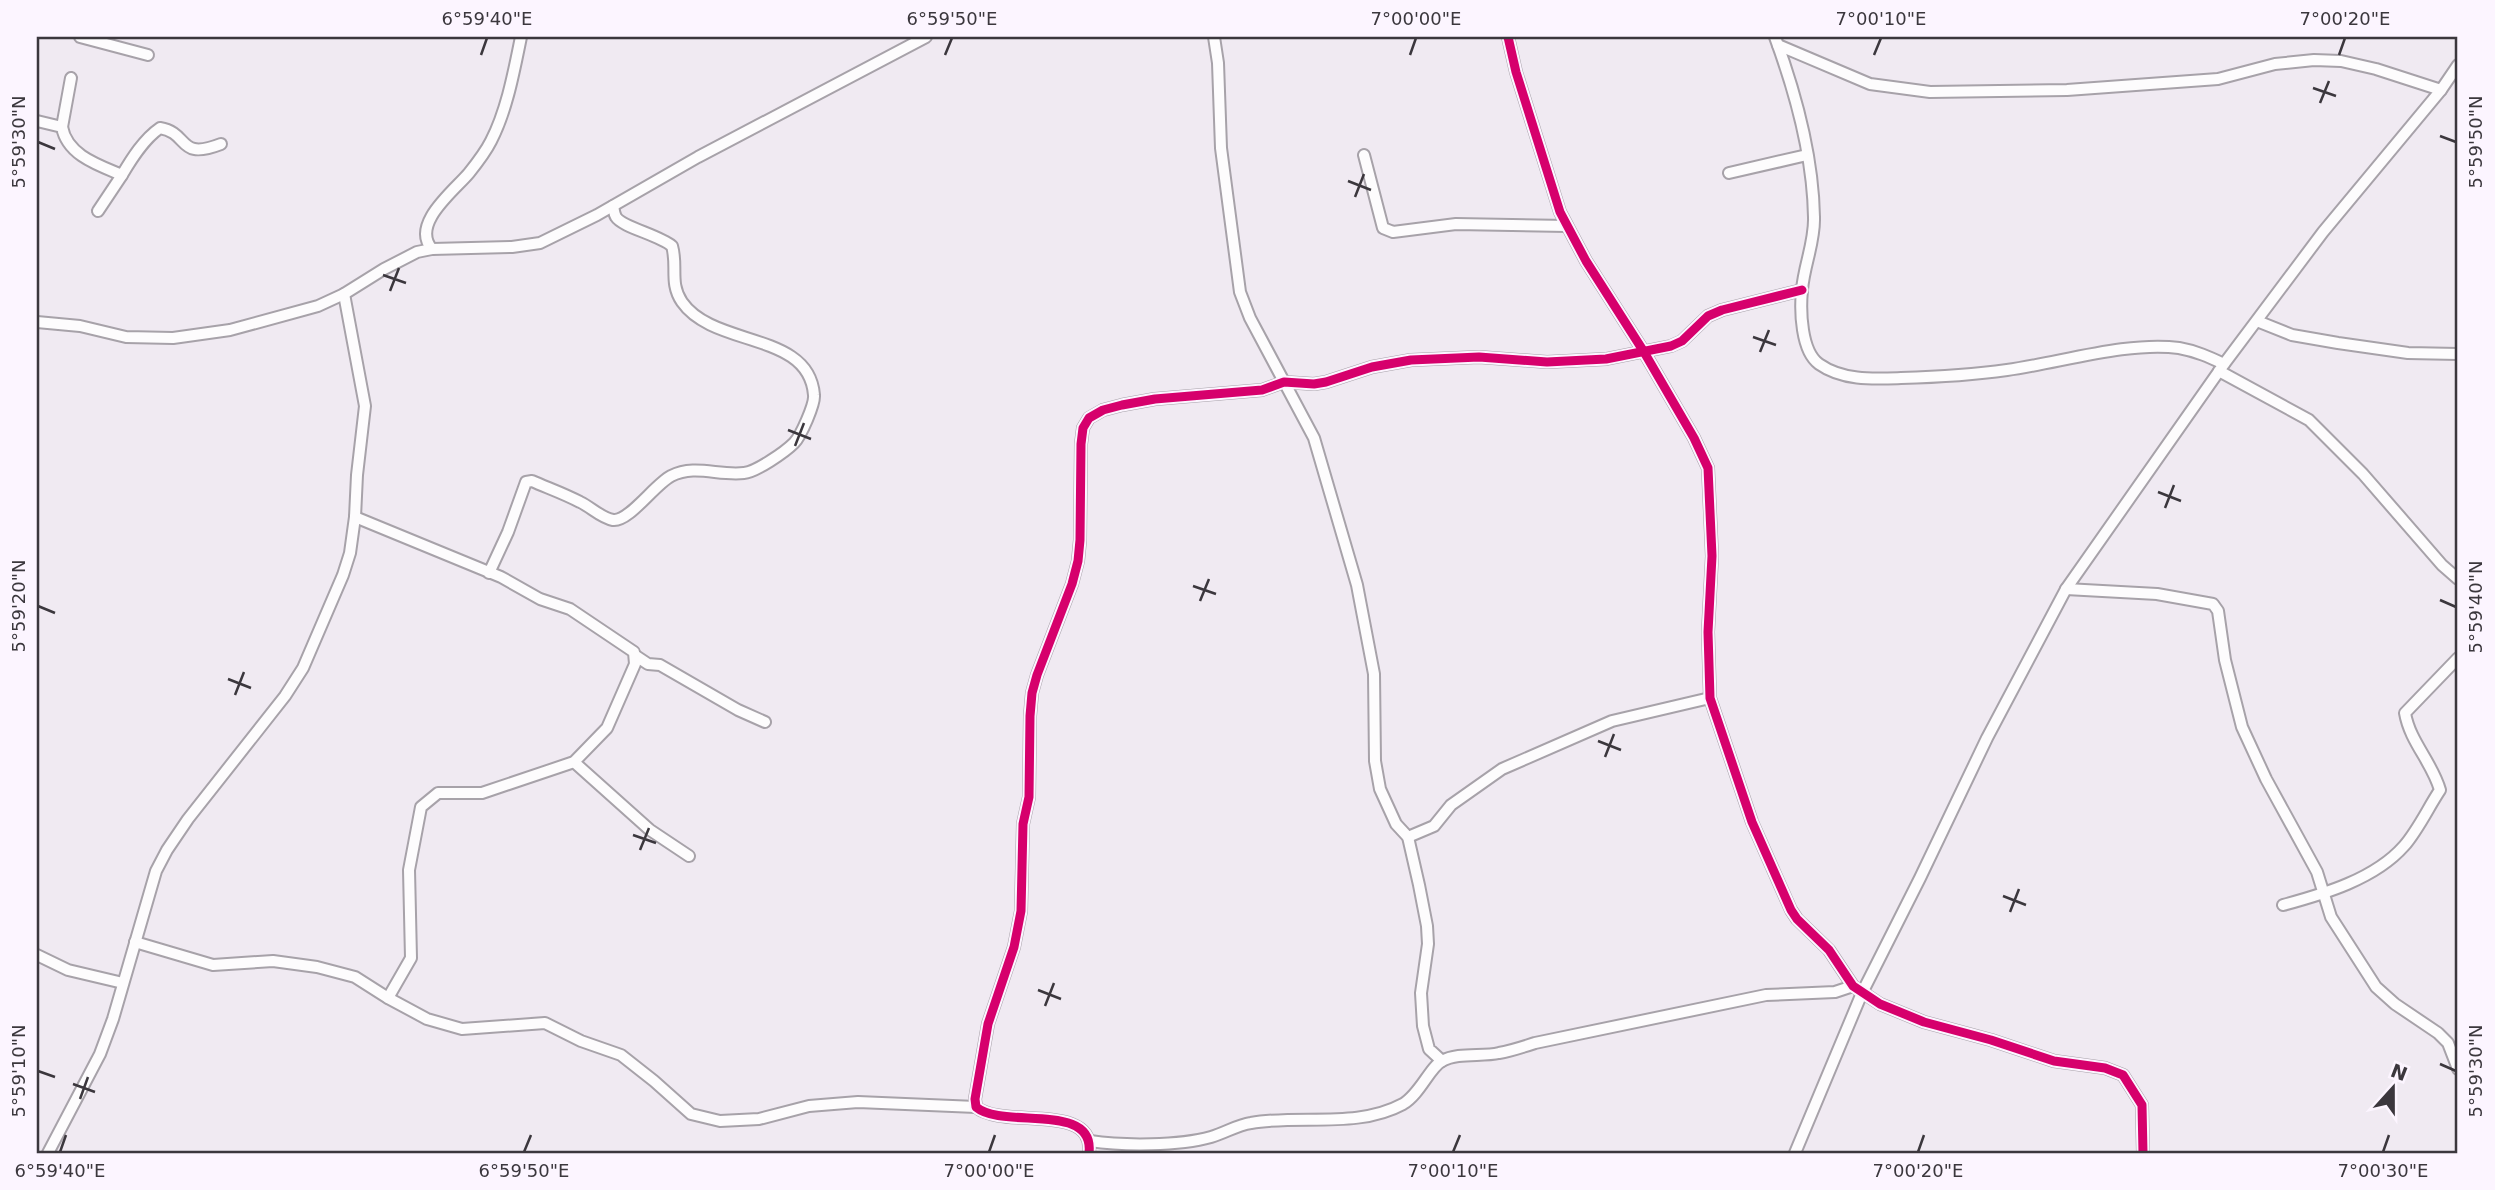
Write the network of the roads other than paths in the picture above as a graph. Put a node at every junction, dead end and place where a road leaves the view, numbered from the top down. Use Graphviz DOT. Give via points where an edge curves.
graph roads {
  1 [pos="80,37"];
  2 [pos="521,37"];
  3 [pos="926,37"];
  4 [pos="1214,37"];
  5 [pos="1508,37"];
  6 [pos="1777,41"];
  7 [pos="148,55"];
  8 [pos="1800,55"];
  9 [pos="2458,65"];
  10 [pos="1787,68"];
  11 [pos="71,78"];
  12 [pos="2453,82"];
  13 [pos="2441,90"];
  14 [pos="37,121"];
  15 [pos="62,127"];
  16 [pos="221,144"];
  17 [pos="1364,155"];
  18 [pos="1807,155"];
  19 [pos="1729,173"];
  20 [pos="122,175"];
  21 [pos="613,206"];
  22 [pos="98,211"];
  23 [pos="1567,226"];
  24 [pos="432,249"];
  25 [pos="1802,290"];
  26 [pos="344,294"];
  27 [pos="2257,321"];
  28 [pos="37,322"];
  29 [pos="1644,352"];
  30 [pos="2458,354"];
  31 [pos="2221,368"];
  32 [pos="1284,382"];
  33 [pos="355,517"];
  34 [pos="489,573"];
  35 [pos="2458,579"];
  36 [pos="2066,589"];
  37 [pos="636,656"];
  38 [pos="2458,658"];
  39 [pos="1710,698"];
  40 [pos="765,722"];
  41 [pos="574,762"];
  42 [pos="1408,837"];
  43 [pos="689,856"];
  44 [pos="2323,894"];
  45 [pos="2283,905"];
  46 [pos="135,942"];
  47 [pos="37,955"];
  48 [pos="123,983"];
  49 [pos="1858,989"];
  50 [pos="388,998"];
  51 [pos="1442,1061"];
  52 [pos="2458,1069"];
  53 [pos="976,1107"];
  54 [pos="1090,1148"];
  55 [pos="48,1153"];
  56 [pos="1795,1153"];
  57 [pos="2143,1153"];
  1 -- 7 [label="street"];
  2 -- 24 [label="street" via="492,140 435,209 426,238"];
  3 -- 21 [label="street"];
  4 -- 32 [label="street" via="1221,148 1240,292"];
  5 -- 23 [label="street"];
  6 -- 8 [label="street"];
  6 -- 10 [label="street"];
  8 -- 10 [label="street"];
  8 -- 13 [label="street" via="1870,84 1930,92 2067,90 2218,79 2275,64 2314,60 2376,69"];
  9 -- 12 [label="street"];
  10 -- 18 [label="street"];
  11 -- 15 [label="street"];
  12 -- 13 [label="street"];
  13 -- 27 [label="street" via="2323,232"];
  14 -- 15 [label="street"];
  15 -- 20 [label="street" via="75,151"];
  16 -- 20 [label="street" via="195,151 160,128"];
  17 -- 23 [label="street" via="1383,228 1393,232 1456,224"];
  18 -- 19 [label="street"];
  18 -- 25 [label="street" via="1814,218"];
  20 -- 22 [label="street"];
  21 -- 24 [label="street" via="540,243"];
  21 -- 34 [label="street" via="622,222 672,246 675,288 683,304 720,329 797,358 809,375 815,397 794,443 765,464 746,473 685,470 654,487 622,519 602,516 582,503 526,482"];
  23 -- 29 [label="street"];
  24 -- 26 [label="street" via="417,252"];
  25 -- 29 [label="street" via="1722,310 1698,324 1682,341"];
  25 -- 31 [label="street" via="1805,334 1813,359 1854,378 1979,373 2157,347 2194,351"];
  26 -- 28 [label="street" via="271,320 173,338 126,337"];
  26 -- 33 [label="street" via="365,406"];
  27 -- 30 [label="street" via="2292,335 2338,343 2408,353"];
  27 -- 31 [label="street"];
  29 -- 32 [label="street" via="1581,362 1479,357 1411,360 1326,382"];
  29 -- 39 [label="street" via="1695,438 1707,468 1712,556"];
  31 -- 35 [label="street" via="2309,419"];
  31 -- 36 [label="street"];
  32 -- 42 [label="street" via="1314,438 1357,585 1374,674 1375,761 1380,789 1396,824"];
  32 -- 53 [label="street" via="1262,390 1122,405 1089,418 1083,428 1078,561 1032,693 1021,911 983,1048"];
  33 -- 34 [label="street"];
  33 -- 46 [label="street" via="343,575 303,668 167,850"];
  34 -- 37 [label="street" via="579,614"];
  36 -- 44 [label="street" via="2157,594 2213,604 2242,727 2318,872"];
  36 -- 49 [label="street"];
  37 -- 40 [label="street"];
  37 -- 41 [label="street" via="607,728"];
  38 -- 44 [label="street" via="2405,713 2407,729 2440,790 2404,846 2374,870"];
  39 -- 42 [label="street" via="1612,721 1502,769 1451,805 1434,826"];
  39 -- 49 [label="street" via="1752,822 1791,909"];
  41 -- 43 [label="street" via="650,830"];
  41 -- 50 [label="street" via="482,793 438,793 421,807 408,870 411,958"];
  42 -- 51 [label="street" via="1427,926 1423,1026 1429,1049"];
  44 -- 45 [label="street"];
  44 -- 52 [label="street" via="2345,941 2376,987 2438,1033 2448,1043"];
  46 -- 48 [label="street"];
  46 -- 50 [label="street" via="213,965 273,961 317,967 355,977"];
  47 -- 48 [label="street" via="68,970"];
  48 -- 55 [label="street" via="100,1054"];
  49 -- 51 [label="street" via="1766,995 1498,1054"];
  49 -- 56 [label="street"];
  49 -- 57 [label="street" via="1901,1014 2054,1061 2123,1075 2141,1105"];
  50 -- 53 [label="street" via="462,1029 545,1023 621,1055 691,1114 720,1121 858,1102"];
  51 -- 54 [label="street" via="1414,1096 1372,1114 1338,1120 1249,1123 1189,1142 1107,1143"];
  53 -- 54 [label="street" via="991,1115 1061,1120 1084,1131"];
}
